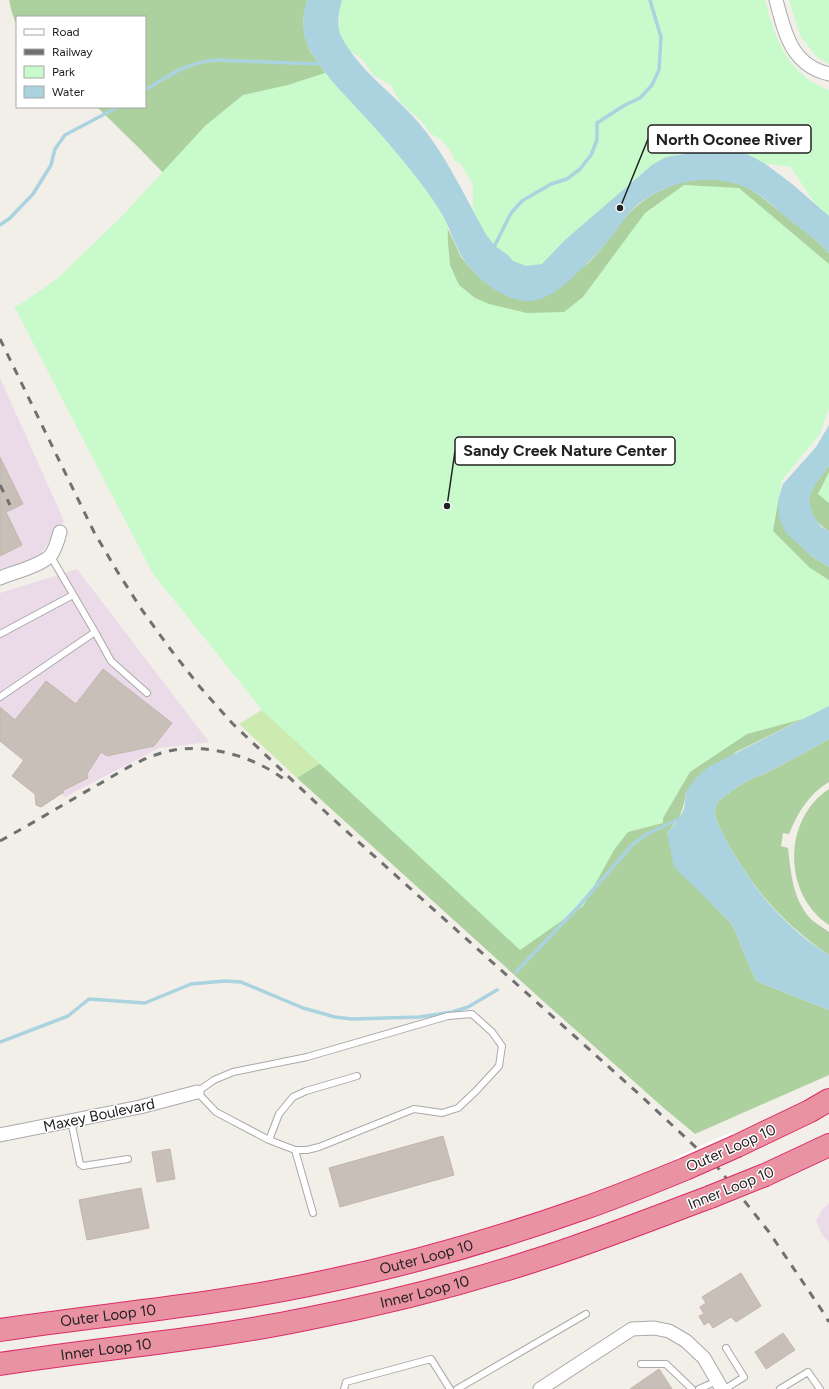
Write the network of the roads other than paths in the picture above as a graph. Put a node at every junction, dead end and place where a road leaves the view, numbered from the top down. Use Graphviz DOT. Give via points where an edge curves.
graph roads {
  1 [pos="776,0"];
  2 [pos="829,74"];
  3 [pos="60,532"];
  4 [pos="50,555"];
  5 [pos="0,578"];
  6 [pos="73,596"];
  7 [pos="95,632"];
  8 [pos="0,634"];
  9 [pos="147,693"];
  10 [pos="0,697"];
  11 [pos="357,1076"];
  12 [pos="197,1092"];
  13 [pos="829,1100"];
  14 [pos="71,1121"];
  15 [pos="0,1135"];
  16 [pos="269,1140"];
  17 [pos="829,1145"];
  18 [pos="295,1150"];
  19 [pos="128,1159"];
  20 [pos="313,1213"];
  21 [pos="586,1314"];
  22 [pos="0,1330"];
  23 [pos="726,1348"];
  24 [pos="0,1364"];
  25 [pos="641,1364"];
  26 [pos="721,1386"];
  27 [pos="344,1389"];
  28 [pos="450,1389"];
  29 [pos="457,1389"];
  30 [pos="540,1389"];
  31 [pos="692,1389"];
  32 [pos="699,1389"];
  33 [pos="780,1389"];
  34 [pos="820,1389"];
  1 -- 2 [label="street" via="784,32 792,49 803,61 820,72"];
  3 -- 4 [label="street" via="57,544"];
  4 -- 5 [label="street" via="42,562"];
  4 -- 6 [label="lane"];
  6 -- 7 [label="lane"];
  6 -- 8 [label="lane"];
  7 -- 9 [label="lane" via="111,661"];
  7 -- 10 [label="lane"];
  11 -- 16 [label="lane" via="294,1097 279,1114"];
  12 -- 14 [label="street, Maxey Boulevard"];
  12 -- 16 [label="lane" via="216,1112"];
  12 -- 18 [label="lane" via="214,1080 233,1072 307,1057 448,1016 472,1014 492,1032 502,1046 499,1066 458,1108 442,1113 414,1108 319,1147"];
  13 -- 22 [label="highway, Outer Loop 10, bridge" via="737,1146 584,1209 426,1258 322,1283 235,1298"];
  14 -- 15 [label="street, Maxey Boulevard"];
  14 -- 19 [label="lane" via="80,1164 83,1166"];
  16 -- 18 [label="lane"];
  17 -- 24 [label="highway, Inner Loop 10, bridge" via="765,1175 595,1240 535,1261 441,1288 304,1320"];
  18 -- 20 [label="lane"];
  21 -- 29 [label="lane"];
  23 -- 26 [label="lane" via="744,1376"];
  25 -- 31 [label="lane" via="666,1364"];
  26 -- 30 [label="street" via="704,1358 686,1342 669,1331 654,1328 632,1329"];
  26 -- 32 [label="lane"];
  27 -- 28 [label="lane" via="346,1382 431,1359"];
  33 -- 34 [label="lane" via="808,1372"];
}
